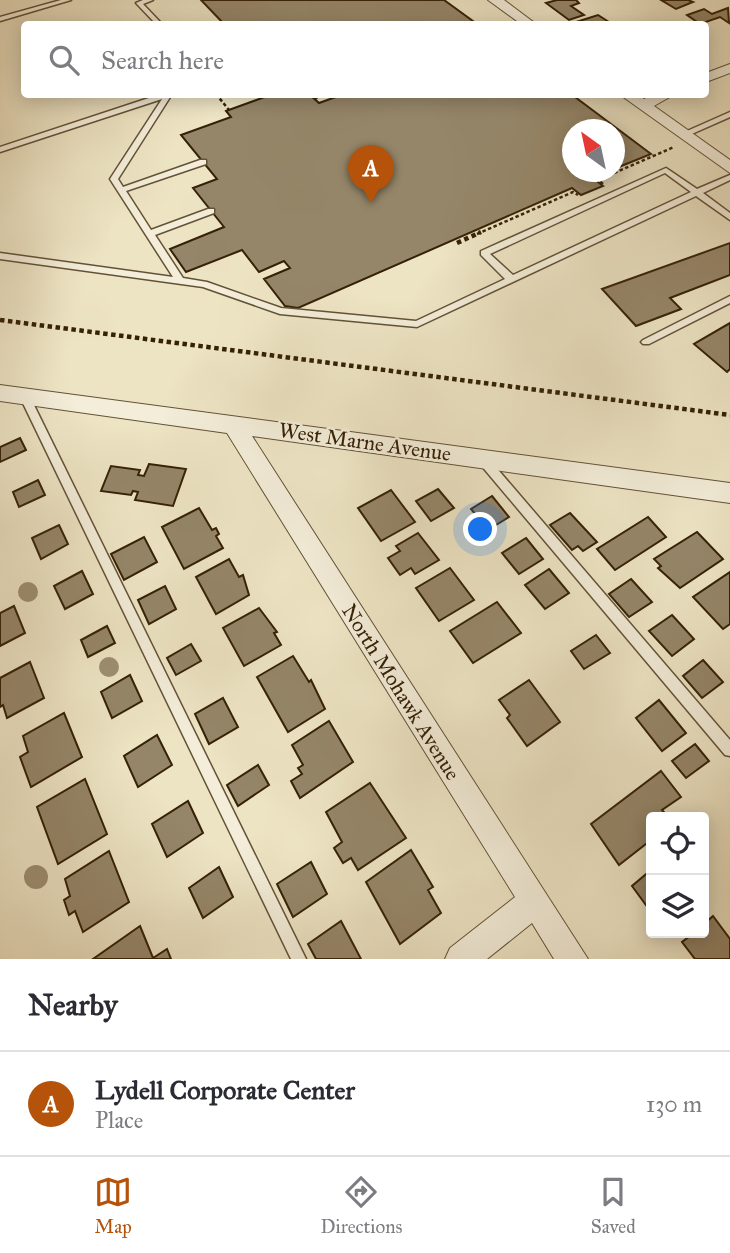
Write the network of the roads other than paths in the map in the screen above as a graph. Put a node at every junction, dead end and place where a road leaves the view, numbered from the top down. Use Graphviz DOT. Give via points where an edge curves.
graph roads {
  1 [pos="68,0"];
  2 [pos="150,0"];
  3 [pos="495,0"];
  4 [pos="138,1"];
  5 [pos="0,19"];
  6 [pos="156,21"];
  7 [pos="525,21"];
  8 [pos="730,68"];
  9 [pos="709,76"];
  10 [pos="159,98"];
  11 [pos="166,98"];
  12 [pos="631,98"];
  13 [pos="659,98"];
  14 [pos="642,106"];
  15 [pos="730,114"];
  16 [pos="682,135"];
  17 [pos="0,150"];
  18 [pos="203,162"];
  19 [pos="730,168"];
  20 [pos="730,177"];
  21 [pos="122,190"];
  22 [pos="696,192"];
  23 [pos="211,211"];
  24 [pos="730,217"];
  25 [pos="150,234"];
  26 [pos="0,256"];
  27 [pos="511,279"];
  28 [pos="180,281"];
  29 [pos="730,299"];
  30 [pos="646,342"];
  31 [pos="0,393"];
  32 [pos="26,397"];
  33 [pos="232,423"];
  34 [pos="482,458"];
  35 [pos="730,493"];
  36 [pos="730,750"];
  37 [pos="534,902"];
  38 [pos="299,959"];
  39 [pos="461,959"];
  40 [pos="572,959"];
  1 -- 5 [label="lane"];
  2 -- 4 [label="lane"];
  3 -- 7 [label="street"];
  4 -- 6 [label="lane"];
  8 -- 9 [label="street"];
  10 -- 17 [label="lane"];
  11 -- 21 [label="lane" via="114,178"];
  12 -- 14 [label="street"];
  13 -- 14 [label="street"];
  14 -- 16 [label="street"];
  15 -- 16 [label="lane"];
  16 -- 19 [label="street"];
  18 -- 21 [label="lane"];
  20 -- 22 [label="lane"];
  21 -- 25 [label="lane"];
  22 -- 24 [label="lane"];
  22 -- 27 [label="lane"];
  22 -- 27 [label="lane" via="666,170 484,253"];
  23 -- 25 [label="lane"];
  25 -- 28 [label="lane"];
  26 -- 28 [label="lane"];
  27 -- 28 [label="lane" via="417,324 280,311 204,284"];
  29 -- 30 [label="lane"];
  31 -- 32 [label="street, West Marne Avenue"];
  32 -- 33 [label="street, West Marne Avenue"];
  32 -- 38 [label="lane"];
  33 -- 34 [label="street, West Marne Avenue"];
  33 -- 37 [label="street, North Mohawk Avenue"];
  34 -- 35 [label="street, West Marne Avenue"];
  34 -- 36 [label="lane"];
  37 -- 39 [label="street"];
  37 -- 40 [label="street, North Mohawk Avenue"];
}
